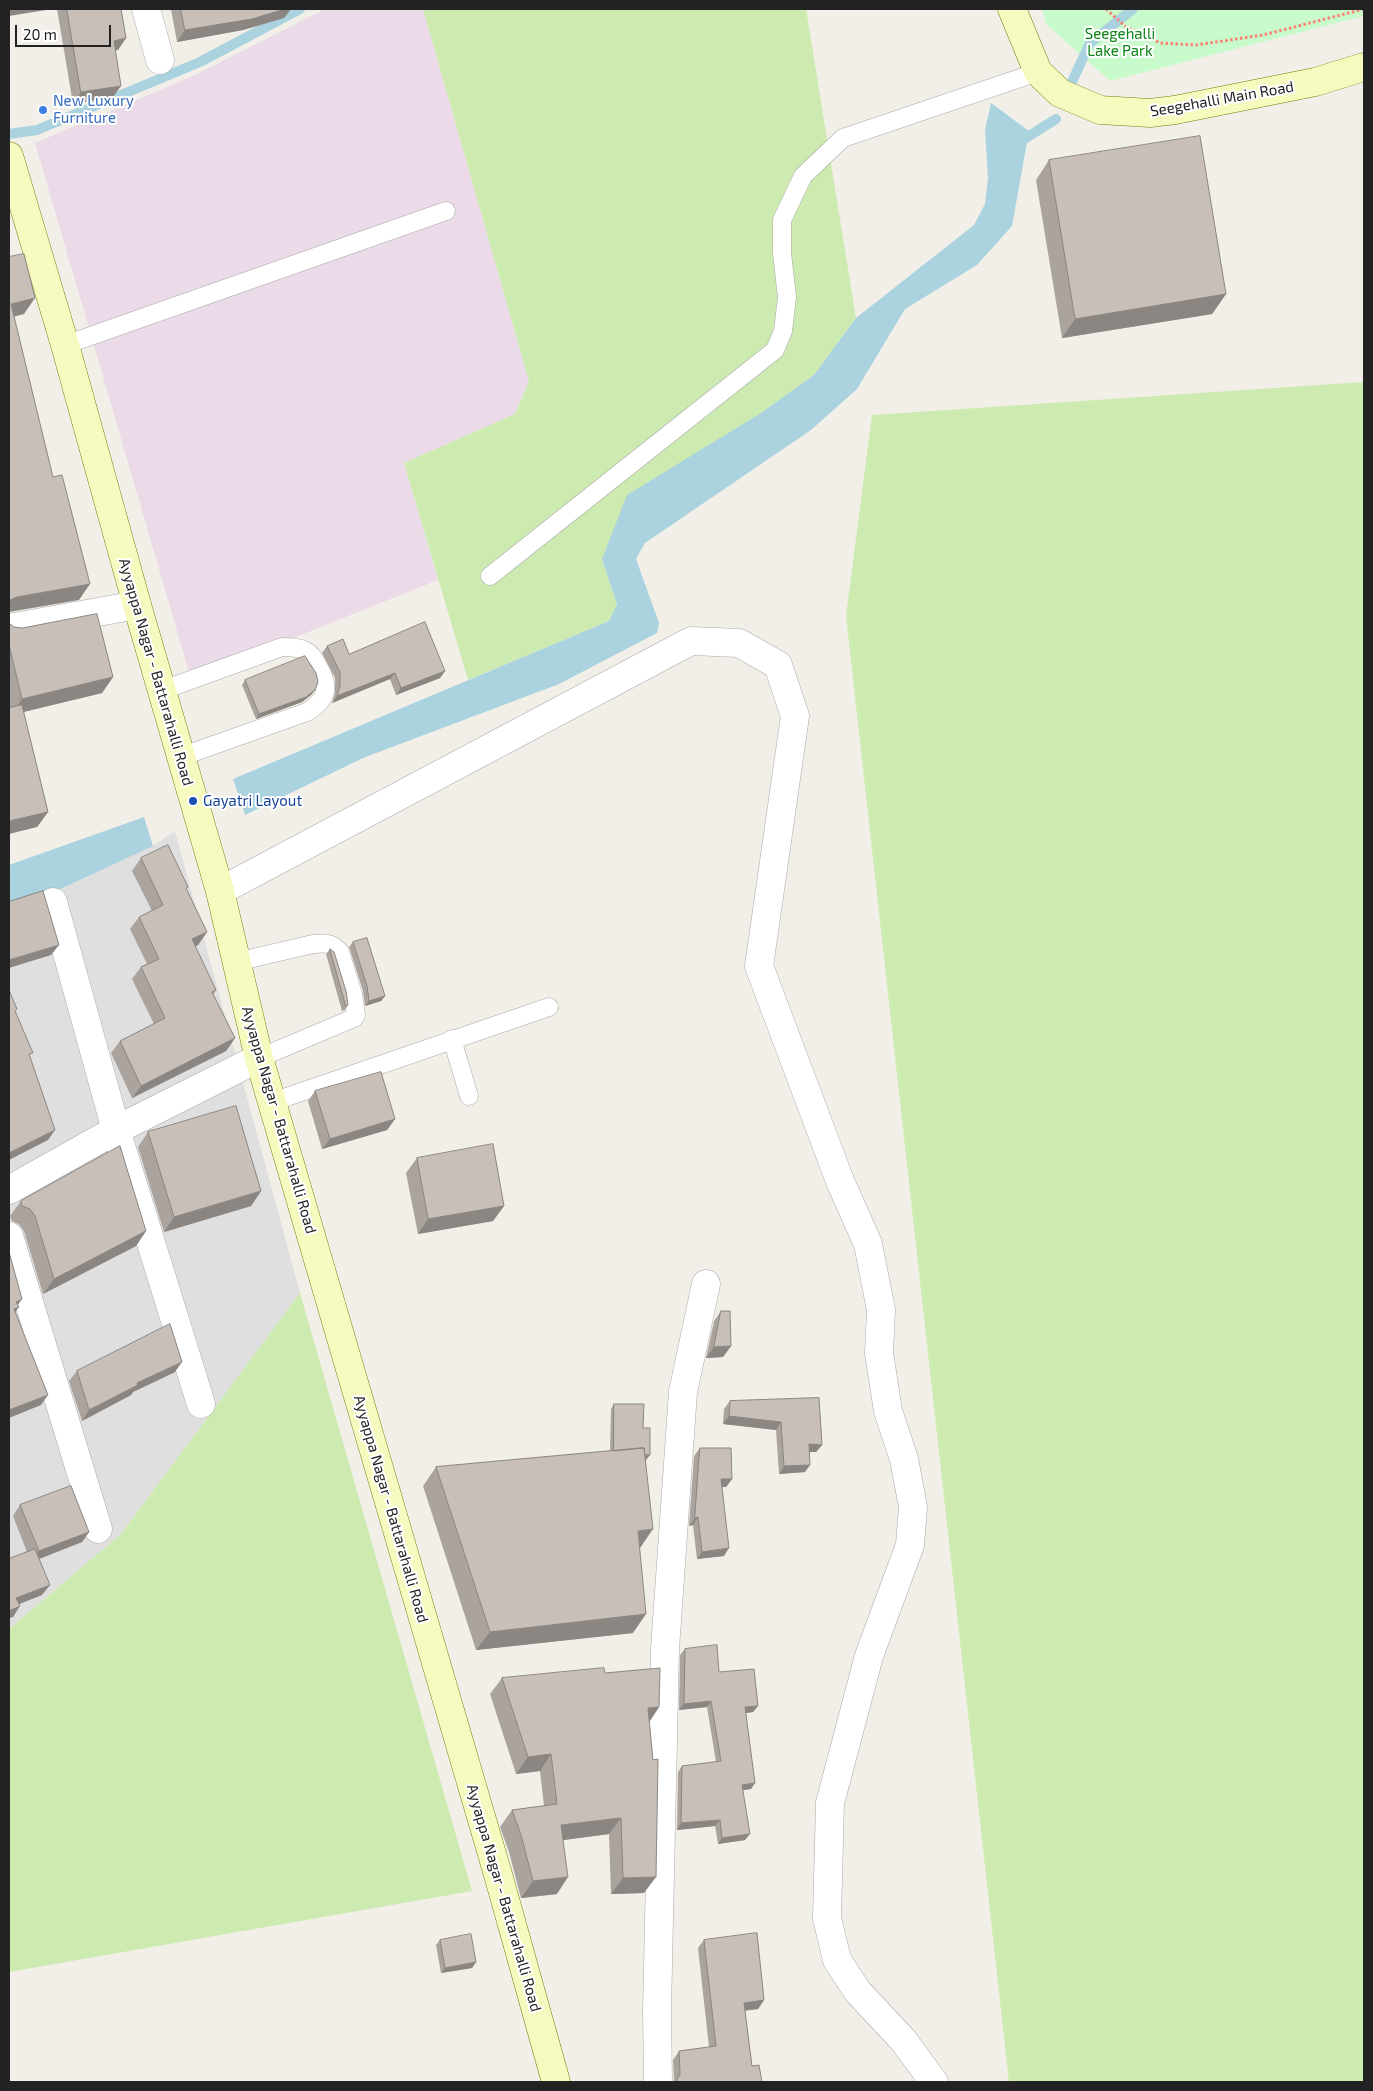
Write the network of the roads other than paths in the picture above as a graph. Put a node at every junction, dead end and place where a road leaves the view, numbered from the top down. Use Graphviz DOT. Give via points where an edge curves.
graph roads {
  1 [pos="146,9"];
  2 [pos="1012,9"];
  3 [pos="160,60"];
  4 [pos="1364,67"];
  5 [pos="1038,72"];
  6 [pos="9,156"];
  7 [pos="446,211"];
  8 [pos="65,345"];
  9 [pos="490,576"];
  10 [pos="137,605"];
  11 [pos="9,628"];
  12 [pos="162,690"];
  13 [pos="180,757"];
  14 [pos="220,891"];
  15 [pos="53,902"];
  16 [pos="236,962"];
  17 [pos="549,1007"];
  18 [pos="452,1039"];
  19 [pos="259,1058"];
  20 [pos="469,1096"];
  21 [pos="272,1102"];
  22 [pos="116,1130"];
  23 [pos="9,1190"];
  24 [pos="9,1236"];
  25 [pos="706,1284"];
  26 [pos="201,1404"];
  27 [pos="98,1529"];
  28 [pos="556,2082"];
  29 [pos="658,2082"];
  30 [pos="934,2082"];
  1 -- 3 [label="street"];
  2 -- 5 [label="main road, Seegehalli Main Road"];
  4 -- 5 [label="main road, Seegehalli Main Road" via="1306,84 1150,113 1100,110 1060,93"];
  5 -- 9 [label="lane" via="843,138 803,176 782,220 787,297 783,331 775,350"];
  6 -- 8 [label="main road, Ayyappa Nagar - Battarahalli Road"];
  7 -- 8 [label="lane"];
  8 -- 10 [label="main road, Ayyappa Nagar - Battarahalli Road"];
  10 -- 11 [label="street"];
  10 -- 12 [label="main road, Ayyappa Nagar - Battarahalli Road"];
  12 -- 13 [label="main road, Ayyappa Nagar - Battarahalli Road"];
  12 -- 13 [label="lane" via="282,647 307,651 326,684 323,699 307,712"];
  13 -- 14 [label="main road, Ayyappa Nagar - Battarahalli Road"];
  14 -- 16 [label="main road, Ayyappa Nagar - Battarahalli Road"];
  14 -- 30 [label="street" via="691,642 738,643 778,665 795,716 759,966 840,1181 868,1244 881,1310 879,1353 888,1411 904,1459 913,1508 910,1545 869,1656 830,1803 827,1918 837,1960 858,1992 903,2040"];
  15 -- 22 [label="street"];
  16 -- 19 [label="main road, Ayyappa Nagar - Battarahalli Road"];
  16 -- 19 [label="lane" via="313,944 334,946 340,952 356,1004 354,1018"];
  17 -- 18 [label="lane"];
  18 -- 20 [label="lane"];
  18 -- 21 [label="lane"];
  19 -- 21 [label="main road, Ayyappa Nagar - Battarahalli Road"];
  19 -- 22 [label="street"];
  21 -- 28 [label="main road, Ayyappa Nagar - Battarahalli Road"];
  22 -- 23 [label="street"];
  22 -- 26 [label="street"];
  24 -- 27 [label="street"];
  25 -- 29 [label="street" via="683,1392 665,1649"];
}
